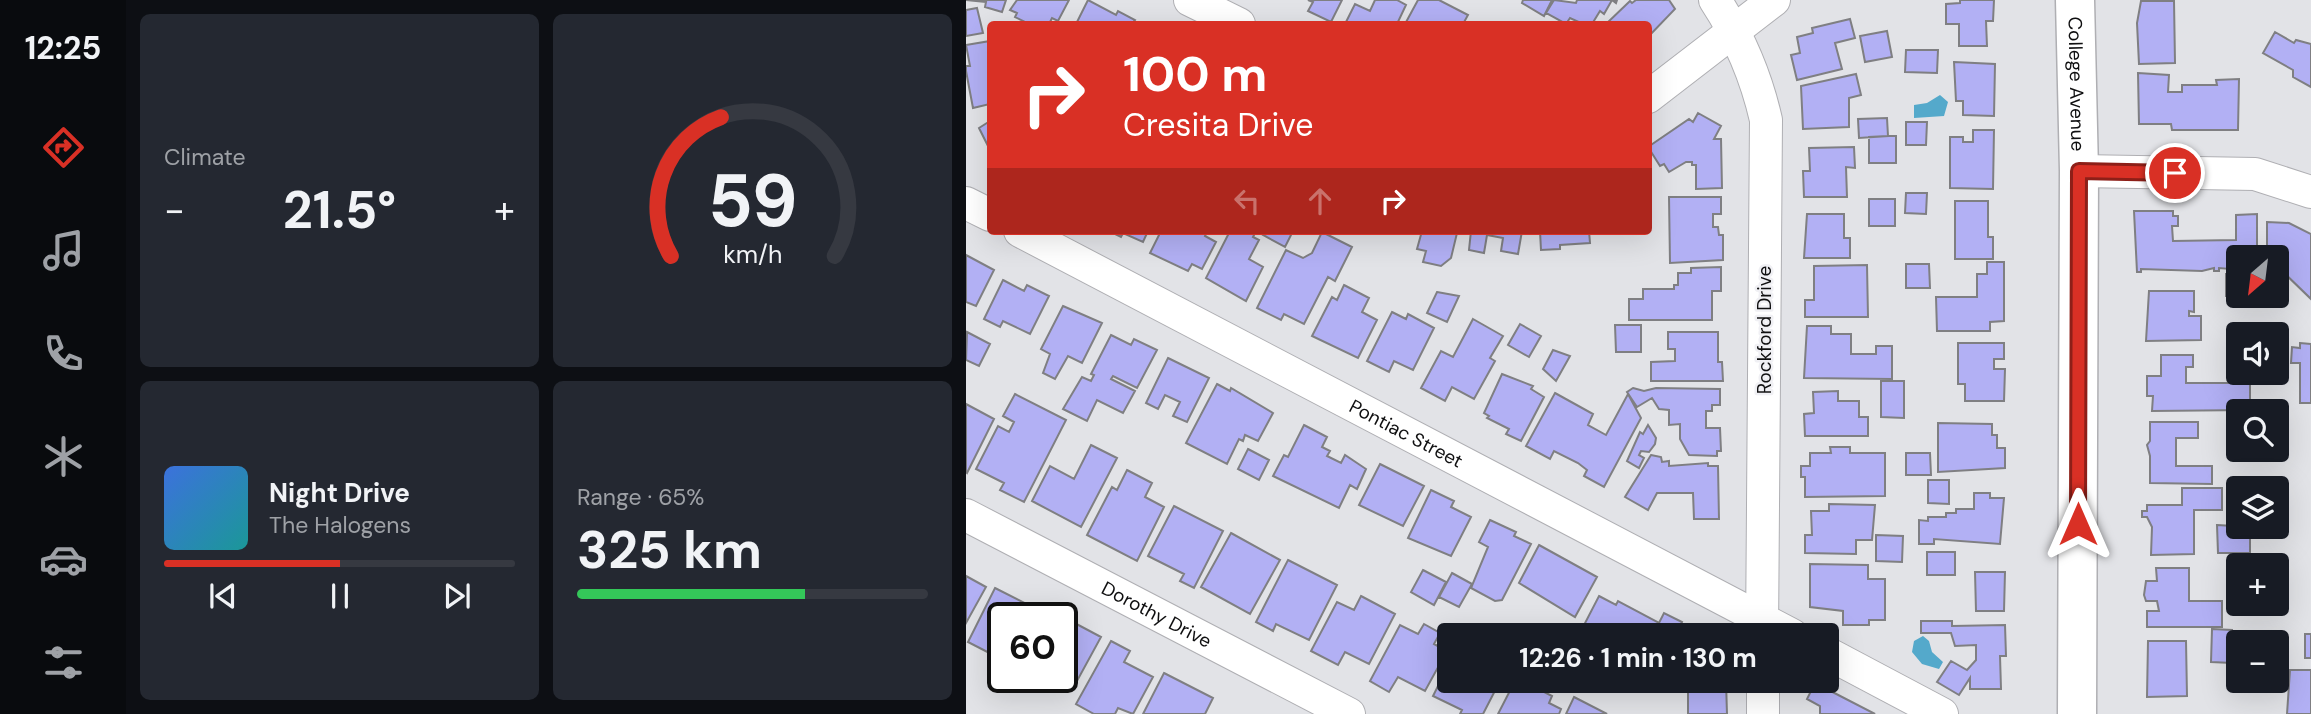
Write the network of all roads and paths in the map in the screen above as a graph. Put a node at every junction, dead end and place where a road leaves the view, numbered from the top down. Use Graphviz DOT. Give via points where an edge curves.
graph roads {
  1 [pos="1190,0"];
  2 [pos="1715,0"];
  3 [pos="1774,0"];
  4 [pos="2076,0"];
  5 [pos="1233,21"];
  6 [pos="1736,30"];
  7 [pos="1652,94"];
  8 [pos="2079,171"];
  9 [pos="2311,192"];
  10 [pos="966,203"];
  11 [pos="987,214"];
  12 [pos="1027,235"];
  13 [pos="966,515"];
  14 [pos="1755,623"];
  15 [pos="1762,623"];
  16 [pos="1839,659"];
  17 [pos="1763,693"];
  18 [pos="1349,714"];
  19 [pos="1763,714"];
  20 [pos="1942,714"];
  21 [pos="2077,714"];
  1 -- 5 [label="street"];
  2 -- 6 [label="street, Rockford Drive"];
  3 -- 6 [label="street"];
  4 -- 8 [label="main road, College Avenue"];
  6 -- 7 [label="street"];
  6 -- 15 [label="street, Rockford Drive" via="1766,120"];
  8 -- 9 [label="street" via="2255,174"];
  8 -- 21 [label="main road, College Avenue"];
  10 -- 11 [label="street"];
  12 -- 14 [label="street, Pontiac Street"];
  13 -- 18 [label="street, Dorothy Drive"];
  16 -- 20 [label="street"];
  17 -- 19 [label="street"];
}
